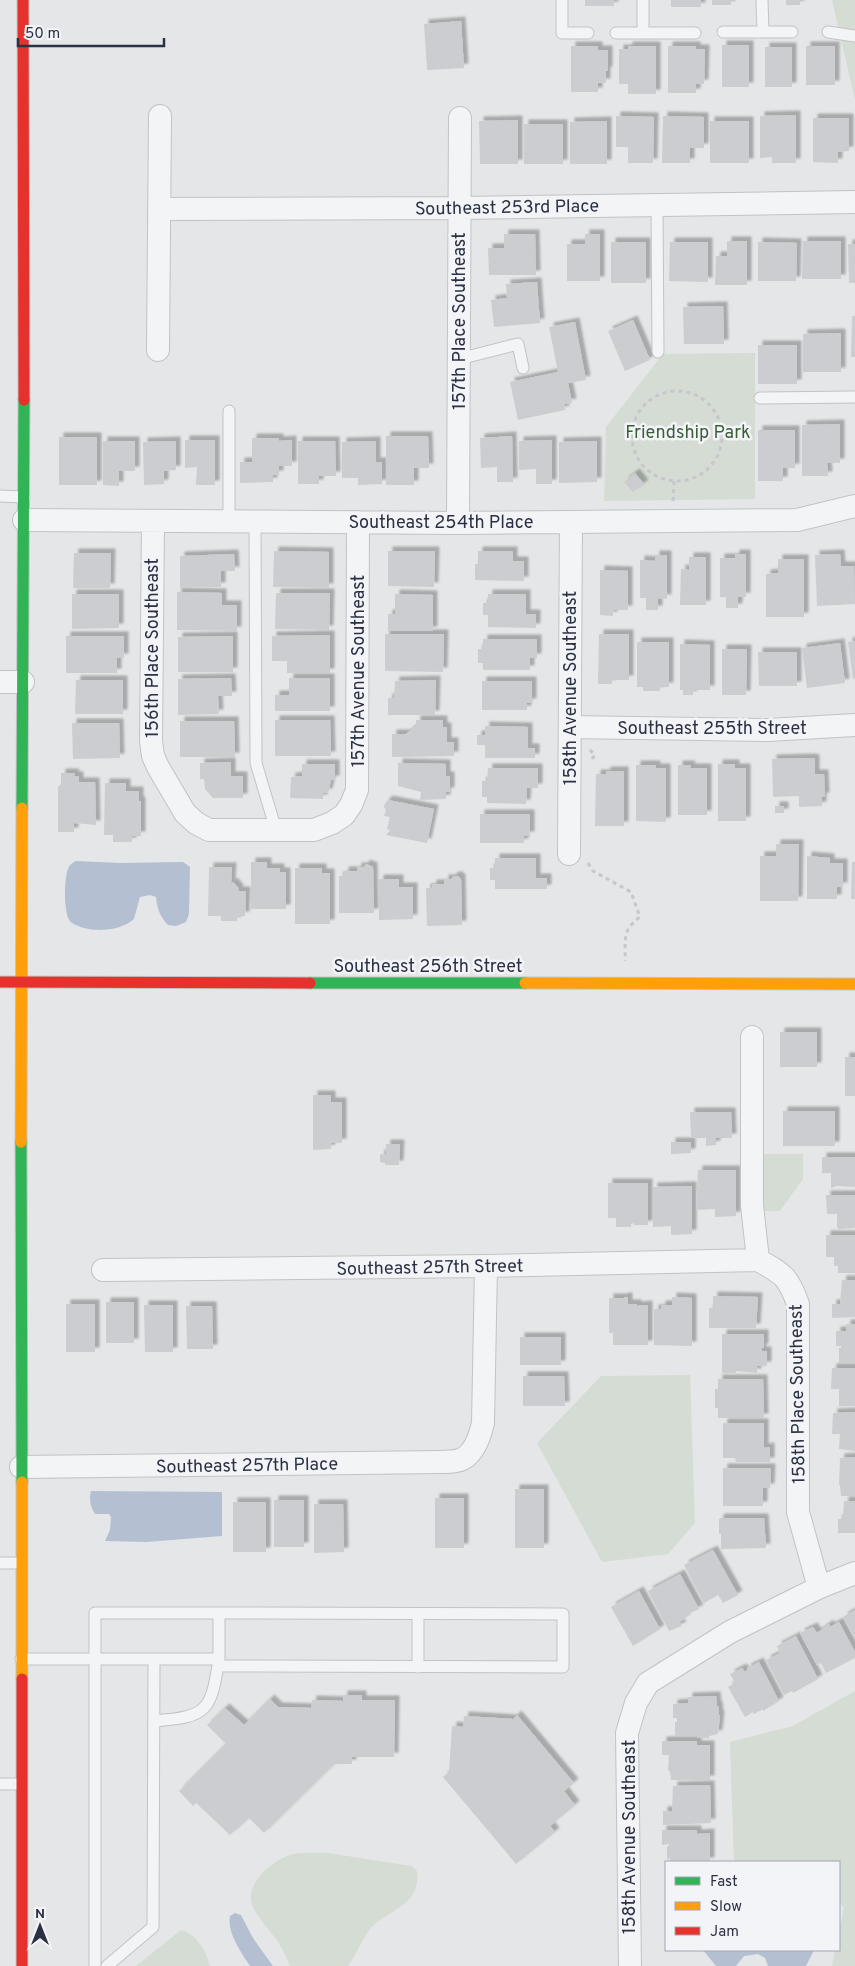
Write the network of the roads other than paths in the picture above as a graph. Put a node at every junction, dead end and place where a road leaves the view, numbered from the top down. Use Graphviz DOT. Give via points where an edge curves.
graph roads {
  1 [pos="24,0"];
  2 [pos="562,0"];
  3 [pos="643,0"];
  4 [pos="762,0"];
  5 [pos="724,32"];
  6 [pos="763,32"];
  7 [pos="792,32"];
  8 [pos="828,32"];
  9 [pos="588,33"];
  10 [pos="616,33"];
  11 [pos="643,33"];
  12 [pos="695,33"];
  13 [pos="855,36"];
  14 [pos="160,116"];
  15 [pos="460,118"];
  16 [pos="855,202"];
  17 [pos="656,205"];
  18 [pos="460,208"];
  19 [pos="159,209"];
  20 [pos="158,350"];
  21 [pos="658,352"];
  22 [pos="459,359"];
  23 [pos="523,368"];
  24 [pos="855,397"];
  25 [pos="760,398"];
  26 [pos="229,411"];
  27 [pos="0,496"];
  28 [pos="24,497"];
  29 [pos="855,506"];
  30 [pos="24,520"];
  31 [pos="153,521"];
  32 [pos="229,522"];
  33 [pos="255,522"];
  34 [pos="358,522"];
  35 [pos="571,522"];
  36 [pos="458,523"];
  37 [pos="0,682"];
  38 [pos="23,682"];
  39 [pos="855,725"];
  40 [pos="570,727"];
  41 [pos="276,830"];
  42 [pos="579,855"];
  43 [pos="0,982"];
  44 [pos="21,982"];
  45 [pos="855,984"];
  46 [pos="752,1037"];
  47 [pos="758,1260"];
  48 [pos="486,1266"];
  49 [pos="103,1270"];
  50 [pos="21,1467"];
  51 [pos="0,1563"];
  52 [pos="21,1563"];
  53 [pos="855,1573"];
  54 [pos="820,1586"];
  55 [pos="219,1613"];
  56 [pos="418,1614"];
  57 [pos="21,1659"];
  58 [pos="95,1659"];
  59 [pos="154,1659"];
  60 [pos="219,1663"];
  61 [pos="418,1667"];
  62 [pos="154,1721"];
  63 [pos="0,1784"];
  64 [pos="22,1784"];
  65 [pos="22,1966"];
  66 [pos="95,1966"];
  67 [pos="107,1966"];
  68 [pos="630,1966"];
  1 -- 28 [label="street"];
  2 -- 9 [label="lane" via="562,33"];
  3 -- 11 [label="lane"];
  4 -- 6 [label="lane"];
  5 -- 6 [label="lane"];
  6 -- 7 [label="lane"];
  8 -- 13 [label="lane"];
  10 -- 11 [label="lane"];
  11 -- 12 [label="lane"];
  14 -- 19 [label="street"];
  15 -- 18 [label="street, 157th Place Southeast"];
  16 -- 17 [label="street, Southeast 253rd Place"];
  17 -- 18 [label="street, Southeast 253rd Place"];
  17 -- 21 [label="lane"];
  18 -- 19 [label="street, Southeast 253rd Place"];
  18 -- 22 [label="street, 157th Place Southeast"];
  19 -- 20 [label="street"];
  22 -- 23 [label="lane" via="518,344"];
  22 -- 36 [label="street, 157th Place Southeast"];
  24 -- 25 [label="lane"];
  26 -- 32 [label="lane"];
  27 -- 28 [label="lane"];
  28 -- 30 [label="street"];
  29 -- 35 [label="street, Southeast 254th Place" via="797,520"];
  30 -- 31 [label="street, Southeast 254th Place"];
  30 -- 38 [label="street"];
  31 -- 32 [label="street, Southeast 254th Place"];
  31 -- 41 [label="street, 156th Place Southeast" via="153,756 185,813 209,830"];
  32 -- 33 [label="street, Southeast 254th Place"];
  33 -- 34 [label="street, Southeast 254th Place"];
  33 -- 41 [label="lane" via="256,763"];
  34 -- 36 [label="street, Southeast 254th Place"];
  34 -- 41 [label="street, 157th Avenue Southeast" via="357,790 344,815 332,824 314,830"];
  35 -- 36 [label="street, Southeast 254th Place"];
  35 -- 40 [label="street, 158th Avenue Southeast"];
  37 -- 38 [label="street"];
  38 -- 44 [label="street"];
  39 -- 40 [label="street, Southeast 255th Street" via="768,730"];
  40 -- 42 [label="street, 158th Avenue Southeast"];
  43 -- 44 [label="street, Southeast 256th Street"];
  44 -- 45 [label="street, Southeast 256th Street"];
  44 -- 50 [label="street"];
  46 -- 47 [label="street" via="752,1205"];
  47 -- 48 [label="street, Southeast 257th Street"];
  47 -- 54 [label="street, 158th Place Southeast" via="784,1275 798,1304 798,1512"];
  48 -- 49 [label="street, Southeast 257th Street"];
  48 -- 50 [label="street, Southeast 257th Place" via="483,1423 479,1439 460,1460"];
  50 -- 52 [label="street"];
  51 -- 52 [label="lane"];
  52 -- 57 [label="street"];
  53 -- 54 [label="street"];
  54 -- 68 [label="street, 158th Avenue Southeast" via="730,1632 648,1683 636,1703 628,1733"];
  55 -- 56 [label="lane"];
  55 -- 58 [label="lane" via="96,1613"];
  55 -- 60 [label="lane"];
  56 -- 61 [label="lane"];
  56 -- 61 [label="lane" via="563,1614 563,1667"];
  57 -- 58 [label="lane"];
  57 -- 64 [label="street"];
  58 -- 59 [label="lane"];
  58 -- 66 [label="lane"];
  59 -- 60 [label="lane"];
  59 -- 62 [label="lane"];
  60 -- 61 [label="lane"];
  60 -- 62 [label="lane" via="210,1702 203,1710 175,1719"];
  62 -- 67 [label="lane" via="153,1927"];
  63 -- 64 [label="lane"];
  64 -- 65 [label="street"];
}
